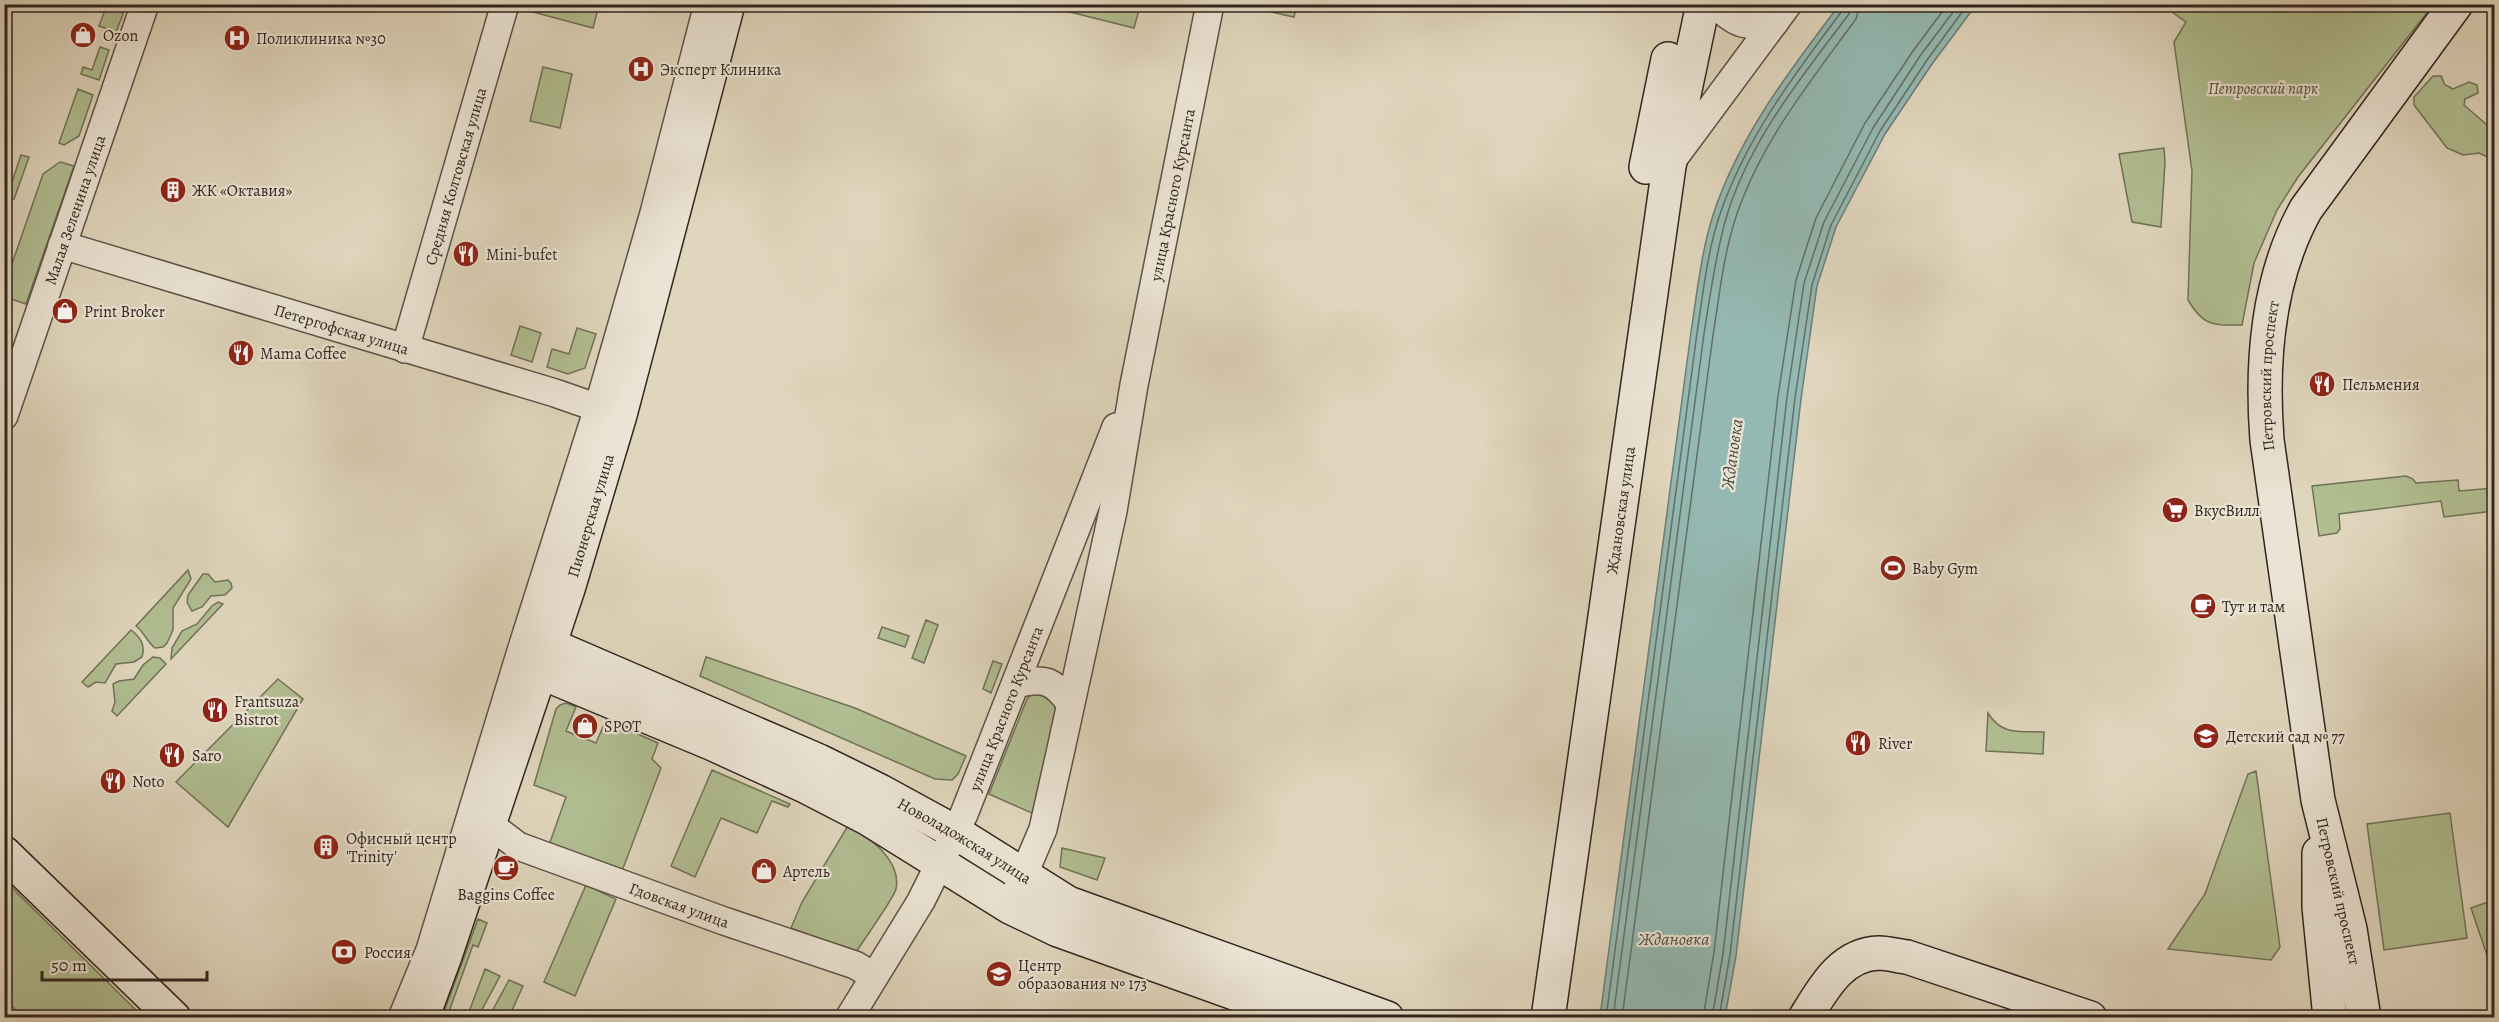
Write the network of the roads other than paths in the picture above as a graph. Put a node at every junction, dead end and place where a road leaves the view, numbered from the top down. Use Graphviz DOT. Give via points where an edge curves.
graph roads {
  1 [pos="145,4"];
  2 [pos="505,4"];
  3 [pos="708,4"];
  4 [pos="728,4"];
  5 [pos="1680,4"];
  6 [pos="1703,4"];
  7 [pos="1715,4"];
  8 [pos="2456,4"];
  9 [pos="1205,6"];
  10 [pos="1782,13"];
  11 [pos="1669,166"];
  12 [pos="62,245"];
  13 [pos="405,349"];
  14 [pos="1134,385"];
  15 [pos="609,412"];
  16 [pos="4,416"];
  17 [pos="537,656"];
  18 [pos="1016,684"];
  19 [pos="1070,703"];
  20 [pos="2318,801"];
  21 [pos="489,824"];
  22 [pos="955,832"];
  23 [pos="4,853"];
  24 [pos="939,865"];
  25 [pos="1024,877"];
  26 [pos="1010,907"];
  27 [pos="874,976"];
  28 [pos="174,1017"];
  29 [pos="402,1017"];
  30 [pos="422,1017"];
  31 [pos="849,1017"];
  32 [pos="1304,1017"];
  33 [pos="1387,1017"];
  34 [pos="1527,1017"];
  35 [pos="1548,1017"];
  36 [pos="1805,1017"];
  37 [pos="1834,1017"];
  38 [pos="2017,1017"];
  39 [pos="2090,1017"];
  40 [pos="2330,1017"];
  41 [pos="2364,1017"];
  1 -- 12 [label="street, Малая Зеленина улица"];
  2 -- 13 [label="street, Средняя Колтовская улица"];
  3 -- 15 [label="street, Пионерская улица" via="654,213"];
  4 -- 15 [label="main road, Пионерская улица"];
  5 -- 34 [label="main road, Ждановская улица" via="1640,205"];
  6 -- 11 [label="main road, Ждановская улица"];
  7 -- 10 [label="street" via="1739,24 1757,25"];
  8 -- 20 [label="main road, Петровский проспект" via="2298,223 2284,258 2266,342 2263,391 2267,440"];
  9 -- 14 [label="street, улица Красного Курсанта"];
  10 -- 11 [label="street"];
  11 -- 35 [label="main road, Ждановская улица"];
  12 -- 13 [label="street, Петергофская улица"];
  12 -- 16 [label="street, Малая Зеленина улица"];
  13 -- 15 [label="street, Петергофская улица"];
  14 -- 18 [label="street, улица Красного Курсанта"];
  14 -- 19 [label="street, улица Красного Курсанта" via="1113,511"];
  15 -- 17 [label="main road, Пионерская улица"];
  17 -- 21 [label="main road, Пионерская улица"];
  17 -- 22 [label="main road, Новоладожская улица" via="819,761"];
  17 -- 24 [label="main road, Новоладожская улица" via="867,818"];
  17 -- 29 [label="street, Пионерская улица"];
  18 -- 19 [label="street" via="1035,679 1049,682"];
  18 -- 22 [label="street, улица Красного Курсанта"];
  19 -- 25 [label="street, улица Красного Курсанта" via="1043,829"];
  20 -- 40 [label="main road, Петровский проспект" via="2319,907"];
  20 -- 41 [label="main road, Петровский проспект" via="2350,928"];
  21 -- 27 [label="street, Гдовская улица" via="518,846 855,965"];
  21 -- 30 [label="main road, Пионерская улица"];
  22 -- 24 [label="street, улица Красного Курсанта"];
  22 -- 25 [label="main road, Новоладожская улица"];
  23 -- 28 [label="main road"];
  24 -- 26 [label="main road, Новоладожская улица"];
  24 -- 27 [label="street, улица Красного Курсанта"];
  25 -- 26 [label="street, улица Красного Курсанта"];
  25 -- 33 [label="main road, Новоладожская улица" via="1068,903"];
  26 -- 32 [label="main road, Новоладожская улица" via="1067,934"];
  27 -- 31 [label="street, улица Красного Курсанта"];
  36 -- 39 [label="main road" via="1832,976 1853,960 1878,953 1907,957"];
  37 -- 38 [label="main road" via="1835,1003 1851,984 1878,976 1902,977"];
}
